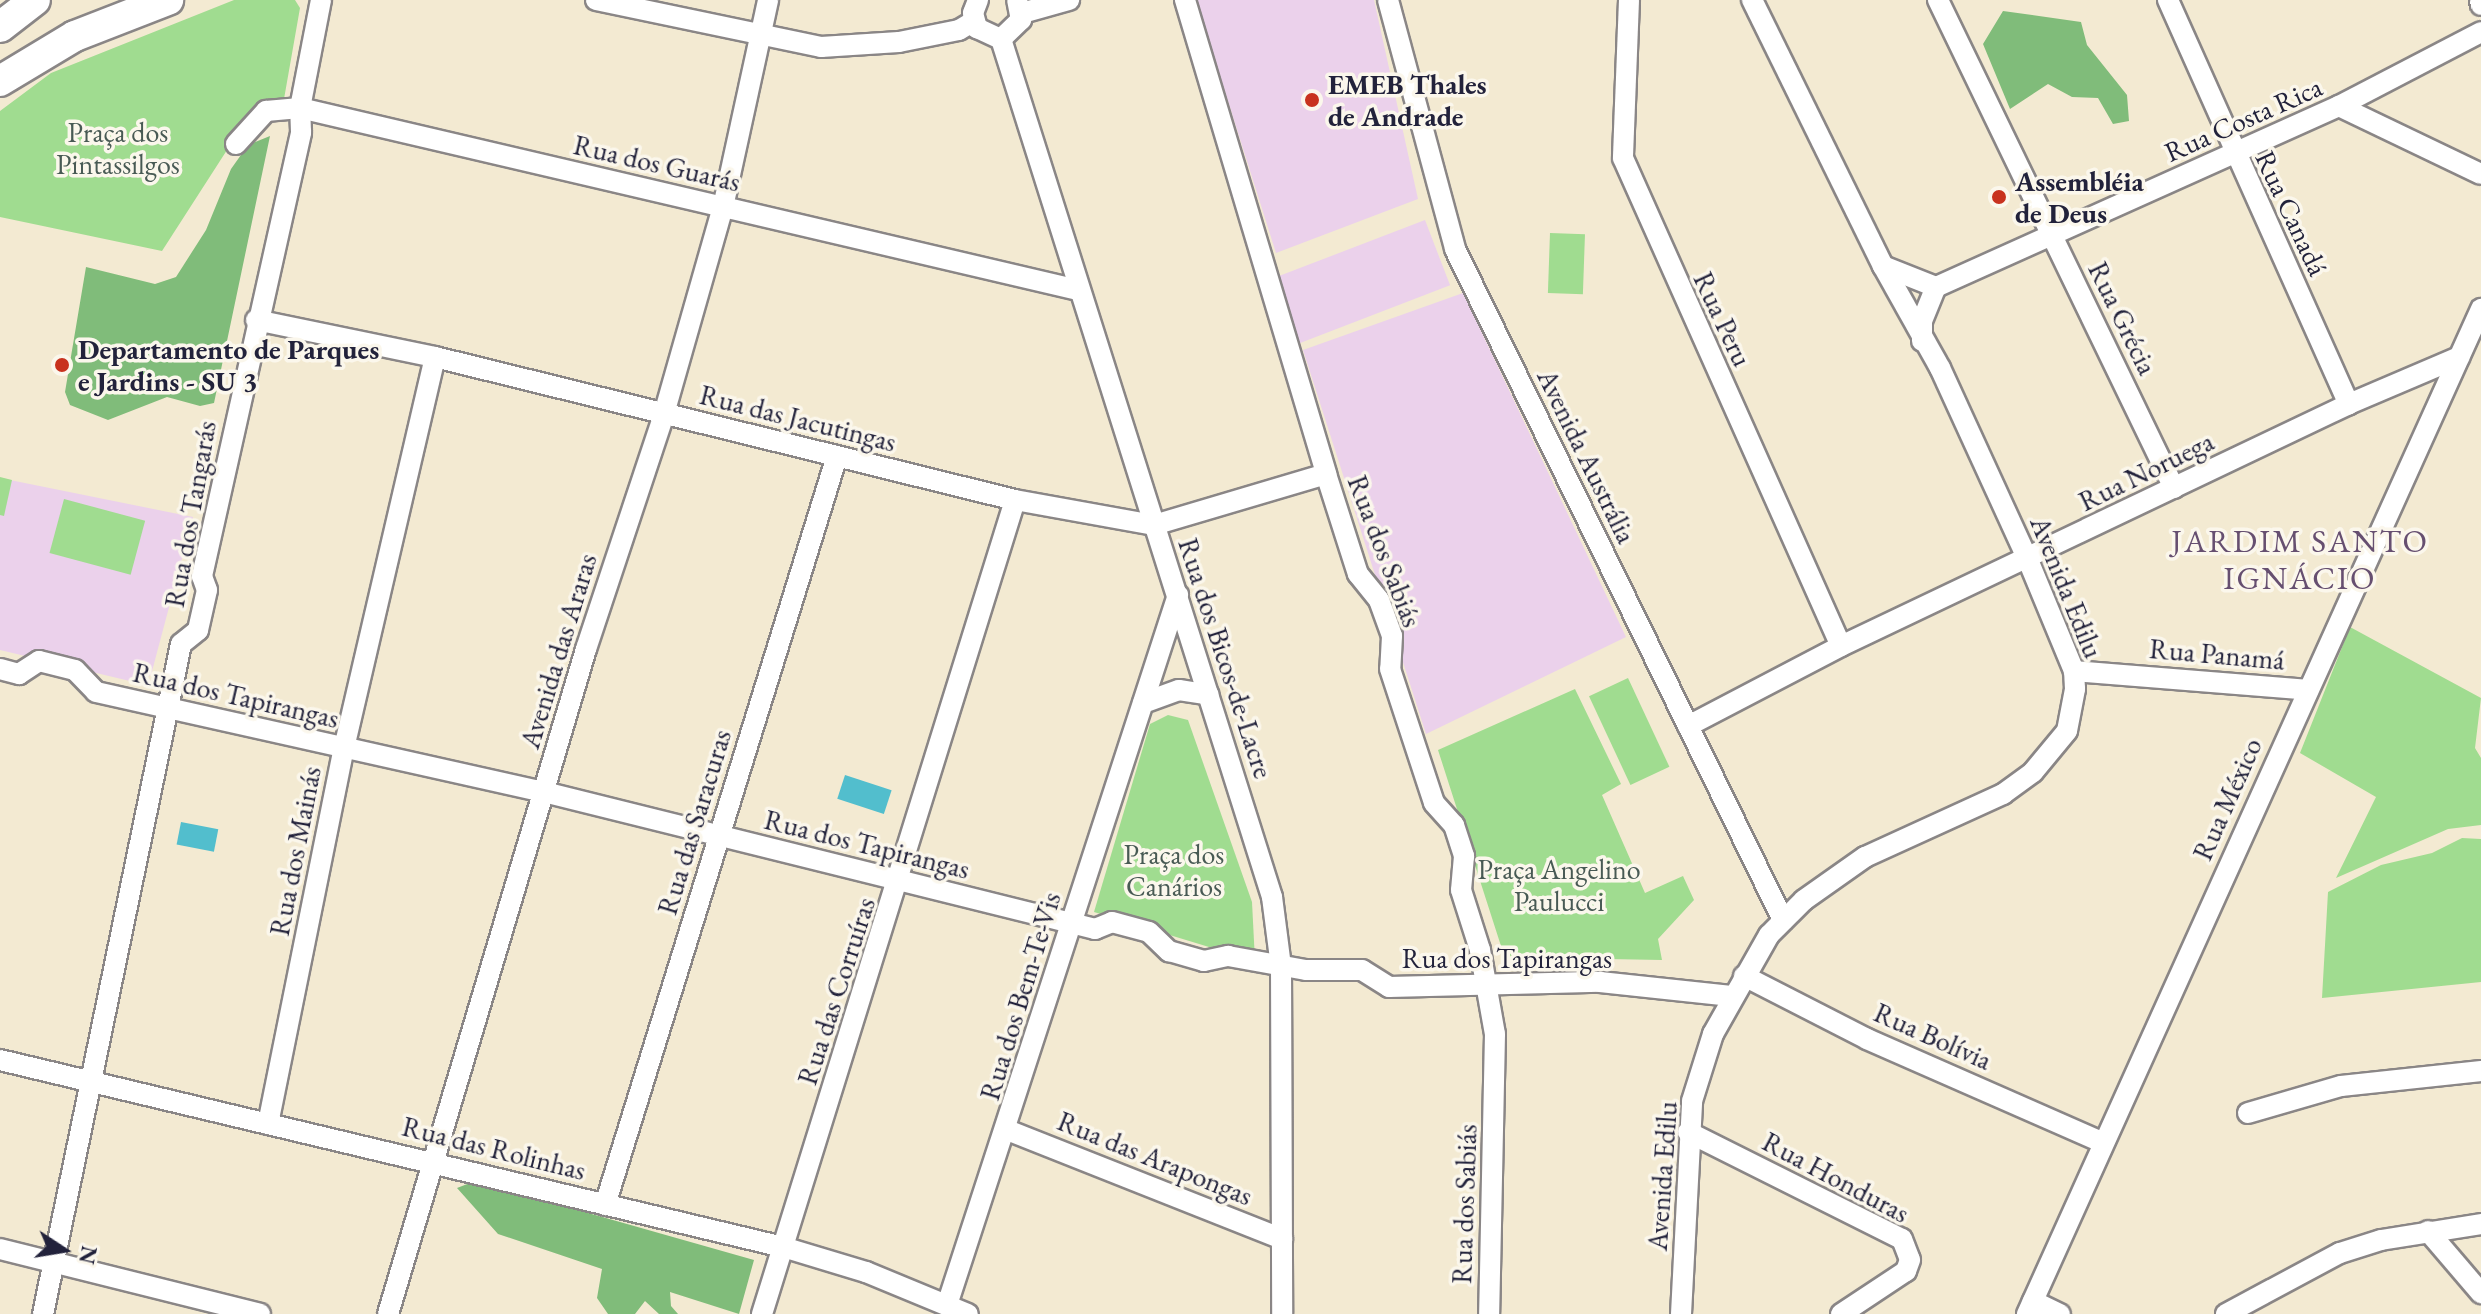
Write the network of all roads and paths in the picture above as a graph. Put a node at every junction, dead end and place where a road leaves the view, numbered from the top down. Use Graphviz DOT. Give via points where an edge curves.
graph roads {
  1 [pos="168,0"];
  2 [pos="321,0"];
  3 [pos="596,0"];
  4 [pos="768,0"];
  5 [pos="978,0"];
  6 [pos="1069,0"];
  7 [pos="1185,0"];
  8 [pos="1388,0"];
  9 [pos="1629,0"];
  10 [pos="1752,0"];
  11 [pos="1938,0"];
  12 [pos="2168,0"];
  13 [pos="32,1"];
  14 [pos="1019,7"];
  15 [pos="974,21"];
  16 [pos="0,27"];
  17 [pos="2481,31"];
  18 [pos="760,36"];
  19 [pos="1001,39"];
  20 [pos="0,81"];
  21 [pos="2339,106"];
  22 [pos="300,108"];
  23 [pos="236,144"];
  24 [pos="2234,154"];
  25 [pos="2481,174"];
  26 [pos="723,207"];
  27 [pos="2052,236"];
  28 [pos="1883,266"];
  29 [pos="1936,287"];
  30 [pos="1078,290"];
  31 [pos="2481,309"];
  32 [pos="256,320"];
  33 [pos="1922,341"];
  34 [pos="435,357"];
  35 [pos="2459,357"];
  36 [pos="2349,404"];
  37 [pos="664,414"];
  38 [pos="837,456"];
  39 [pos="1326,474"];
  40 [pos="2174,488"];
  41 [pos="1015,500"];
  42 [pos="1154,525"];
  43 [pos="2028,560"];
  44 [pos="1178,595"];
  45 [pos="1841,646"];
  46 [pos="0,669"];
  47 [pos="2074,671"];
  48 [pos="2308,690"];
  49 [pos="1209,695"];
  50 [pos="1143,703"];
  51 [pos="171,710"];
  52 [pos="1688,726"];
  53 [pos="344,748"];
  54 [pos="544,792"];
  55 [pos="719,837"];
  56 [pos="900,881"];
  57 [pos="1783,920"];
  58 [pos="1071,923"];
  59 [pos="1281,966"];
  60 [pos="1744,976"];
  61 [pos="1486,985"];
  62 [pos="1731,996"];
  63 [pos="0,1060"];
  64 [pos="2481,1071"];
  65 [pos="91,1084"];
  66 [pos="2248,1113"];
  67 [pos="268,1124"];
  68 [pos="1007,1130"];
  69 [pos="1688,1132"];
  70 [pos="2102,1142"];
  71 [pos="431,1160"];
  72 [pos="605,1205"];
  73 [pos="2481,1224"];
  74 [pos="2428,1231"];
  75 [pos="1282,1239"];
  76 [pos="783,1247"];
  77 [pos="0,1249"];
  78 [pos="52,1261"];
  79 [pos="2481,1293"];
  80 [pos="947,1305"];
  81 [pos="2030,1308"];
  82 [pos="43,1314"];
  83 [pos="260,1314"];
  84 [pos="388,1314"];
  85 [pos="762,1314"];
  86 [pos="968,1314"];
  87 [pos="1282,1314"];
  88 [pos="1489,1314"];
  89 [pos="1681,1314"];
  90 [pos="1841,1314"];
  91 [pos="2060,1314"];
  92 [pos="2226,1314"];
  1 -- 20 [label="main road" via="75,36"];
  2 -- 22 [label="street, Rua dos Tangarás"];
  3 -- 18 [label="street"];
  4 -- 18 [label="street, Avenida das Araras"];
  5 -- 15 [label="street"];
  6 -- 14 [label="street"];
  7 -- 39 [label="street, Rua dos Sabiás"];
  8 -- 52 [label="street, Avenida Austrália" via="1455,249"];
  9 -- 45 [label="street, Rua Peru" via="1623,158"];
  10 -- 28 [label="street, Avenida Edilu"];
  11 -- 27 [label="street, Rua Grécia"];
  12 -- 24 [label="street, Rua Canadá"];
  13 -- 16 [label="main road"];
  14 -- 19 [label="street" via="1018,27"];
  15 -- 18 [label="street" via="959,30 852,47"];
  15 -- 19 [label="street" via="982,33"];
  17 -- 21 [label="street, Rua Costa Rica"];
  18 -- 26 [label="street, Avenida das Araras"];
  19 -- 30 [label="street, Rua dos Bicos-de-Lacre"];
  21 -- 24 [label="street, Rua Costa Rica"];
  21 -- 25 [label="street"];
  22 -- 23 [label="street, Rua dos Guarás" via="266,111"];
  22 -- 26 [label="street, Rua dos Guarás"];
  22 -- 32 [label="street, Rua dos Tangarás" via="301,132 272,274"];
  24 -- 27 [label="street, Rua Costa Rica"];
  24 -- 36 [label="street, Rua Canadá"];
  26 -- 30 [label="street, Rua dos Guarás"];
  26 -- 37 [label="street, Avenida das Araras"];
  27 -- 29 [label="street, Rua Costa Rica"];
  27 -- 40 [label="street, Rua Grécia"];
  28 -- 29 [label="street"];
  28 -- 33 [label="street, Avenida Edilu"];
  29 -- 33 [label="street" via="1922,321"];
  30 -- 42 [label="street, Rua dos Bicos-de-Lacre"];
  31 -- 35 [label="street, Rua México"];
  32 -- 34 [label="street, Rua das Jacutingas"];
  32 -- 51 [label="street, Rua dos Tangarás" via="202,576 205,600 198,630 181,644"];
  33 -- 43 [label="street, Avenida Edilu" via="1940,368"];
  34 -- 37 [label="street, Rua das Jacutingas"];
  34 -- 53 [label="street, Rua dos Mainás"];
  35 -- 36 [label="street, Rua Noruega"];
  35 -- 48 [label="street, Rua México"];
  36 -- 40 [label="street, Rua Noruega"];
  37 -- 38 [label="street, Rua das Jacutingas"];
  37 -- 54 [label="street, Avenida das Araras"];
  38 -- 41 [label="street, Rua das Jacutingas"];
  38 -- 55 [label="street, Rua das Saracuras"];
  39 -- 42 [label="street, Rua das Jacutingas"];
  39 -- 61 [label="street, Rua dos Sabiás" via="1358,574 1379,600 1392,636 1390,669 1434,803 1454,825 1464,856 1461,890"];
  40 -- 43 [label="street, Rua Noruega"];
  41 -- 42 [label="street, Rua das Jacutingas"];
  41 -- 56 [label="street, Rua das Corruíras"];
  42 -- 44 [label="street, Rua dos Bicos-de-Lacre"];
  43 -- 45 [label="street, Rua Noruega"];
  43 -- 47 [label="street, Avenida Edilu"];
  44 -- 49 [label="street, Rua dos Bicos-de-Lacre"];
  44 -- 50 [label="street, Rua dos Bem-Te-Vis"];
  45 -- 52 [label="street, Rua Noruega"];
  46 -- 51 [label="street, Rua dos Tapirangas" via="19,674 39,661 75,670 96,692"];
  47 -- 48 [label="street, Rua Panamá"];
  47 -- 57 [label="street, Avenida Edilu" via="2067,731 2033,772 2003,794 1865,857"];
  48 -- 70 [label="street, Rua México"];
  49 -- 50 [label="street" via="1179,690"];
  49 -- 59 [label="street, Rua dos Bicos-de-Lacre" via="1265,871"];
  50 -- 58 [label="street, Rua dos Bem-Te-Vis"];
  51 -- 53 [label="street, Rua dos Tapirangas"];
  51 -- 65 [label="street, Rua dos Tangarás"];
  52 -- 57 [label="street, Avenida Austrália"];
  53 -- 54 [label="street, Rua dos Tapirangas"];
  53 -- 67 [label="street, Rua dos Mainás"];
  54 -- 55 [label="street, Rua dos Tapirangas"];
  54 -- 71 [label="street, Avenida das Araras"];
  55 -- 56 [label="street, Rua dos Tapirangas"];
  55 -- 72 [label="street, Rua das Saracuras"];
  56 -- 58 [label="street, Rua dos Tapirangas"];
  56 -- 76 [label="street, Rua das Corruíras"];
  57 -- 60 [label="street, Avenida Edilu"];
  58 -- 59 [label="street, Rua dos Tapirangas" via="1095,929 1112,922 1149,932 1169,951 1204,961 1228,956"];
  58 -- 68 [label="street, Rua dos Bem-Te-Vis"];
  59 -- 61 [label="street, Rua dos Tapirangas" via="1362,970 1389,987"];
  59 -- 75 [label="street, Rua dos Bicos-de-Lacre"];
  60 -- 62 [label="street, Avenida Edilu"];
  60 -- 70 [label="street, Rua Bolívia" via="1867,1039"];
  61 -- 62 [label="street, Rua dos Tapirangas" via="1600,982"];
  61 -- 88 [label="street, Rua dos Sabiás" via="1496,1054"];
  62 -- 69 [label="street, Avenida Edilu" via="1699,1073"];
  63 -- 65 [label="street, Rua das Rolinhas"];
  64 -- 66 [label="street" via="2341,1086"];
  65 -- 67 [label="street, Rua das Rolinhas"];
  65 -- 78 [label="street, Rua dos Tangarás"];
  67 -- 71 [label="street, Rua das Rolinhas"];
  68 -- 75 [label="street, Rua das Arapongas"];
  68 -- 80 [label="street, Rua dos Bem-Te-Vis"];
  69 -- 89 [label="street, Avenida Edilu"];
  69 -- 90 [label="street, Rua Honduras" via="1902,1239 1910,1260 1906,1271"];
  70 -- 81 [label="street, Rua México"];
  71 -- 72 [label="street, Rua das Rolinhas"];
  71 -- 84 [label="street, Avenida das Araras"];
  72 -- 76 [label="street, Rua das Rolinhas"];
  73 -- 74 [label="street"];
  74 -- 79 [label="street"];
  74 -- 92 [label="street" via="2340,1253"];
  75 -- 87 [label="street, Rua dos Bicos-de-Lacre"];
  76 -- 80 [label="street, Rua das Rolinhas"];
  76 -- 85 [label="street, Rua das Corruíras"];
  77 -- 78 [label="street"];
  78 -- 82 [label="street, Rua dos Tangarás"];
  78 -- 83 [label="street"];
  80 -- 86 [label="street, Rua das Rolinhas"];
  81 -- 91 [label="street"];
}
